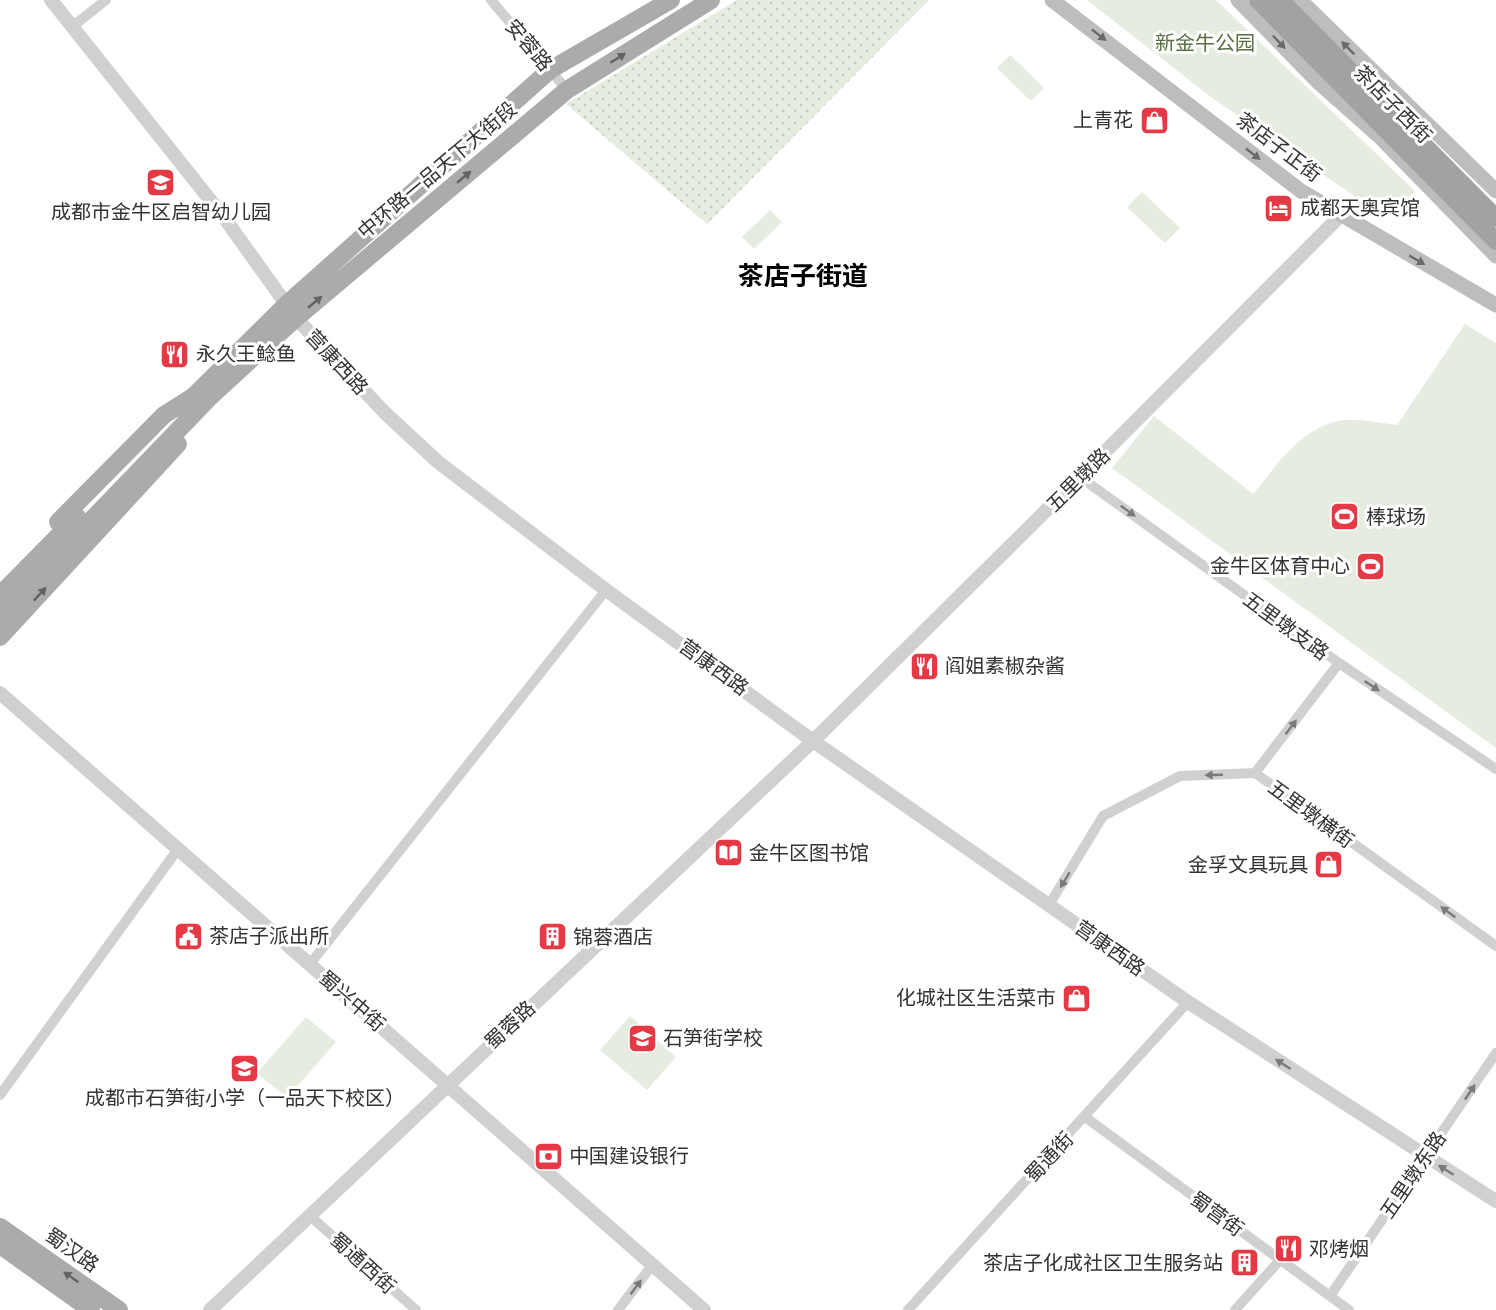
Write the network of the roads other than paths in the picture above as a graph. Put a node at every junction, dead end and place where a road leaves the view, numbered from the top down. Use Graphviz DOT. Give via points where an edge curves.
graph roads {
  1 [pos="51,0"];
  2 [pos="106,0"];
  3 [pos="491,0"];
  4 [pos="671,0"];
  5 [pos="711,0"];
  6 [pos="1052,0"];
  7 [pos="1238,0"];
  8 [pos="1258,0"];
  9 [pos="1280,0"];
  10 [pos="1300,0"];
  11 [pos="73,27"];
  12 [pos="550,70"];
  13 [pos="567,90"];
  14 [pos="1370,92"];
  15 [pos="1448,170"];
  16 [pos="1480,177"];
  17 [pos="1496,191"];
  18 [pos="1496,202"];
  19 [pos="1340,216"];
  20 [pos="1496,218"];
  21 [pos="1496,241"];
  22 [pos="1496,256"];
  23 [pos="1496,305"];
  24 [pos="292,311"];
  25 [pos="202,397"];
  26 [pos="152,448"];
  27 [pos="1080,477"];
  28 [pos="0,582"];
  29 [pos="606,590"];
  30 [pos="0,595"];
  31 [pos="0,615"];
  32 [pos="0,637"];
  33 [pos="1339,663"];
  34 [pos="0,693"];
  35 [pos="813,741"];
  36 [pos="1496,769"];
  37 [pos="1255,773"];
  38 [pos="178,849"];
  39 [pos="1049,905"];
  40 [pos="1496,946"];
  41 [pos="310,964"];
  42 [pos="1188,1002"];
  43 [pos="1496,1053"];
  44 [pos="448,1084"];
  45 [pos="0,1095"];
  46 [pos="1085,1117"];
  47 [pos="1425,1157"];
  48 [pos="1496,1201"];
  49 [pos="310,1216"];
  50 [pos="0,1227"];
  51 [pos="0,1245"];
  52 [pos="1280,1260"];
  53 [pos="653,1264"];
  54 [pos="1330,1296"];
  55 [pos="91,1310"];
  56 [pos="119,1310"];
  57 [pos="210,1310"];
  58 [pos="416,1310"];
  59 [pos="618,1310"];
  60 [pos="704,1310"];
  61 [pos="908,1310"];
  62 [pos="1235,1310"];
  63 [pos="1349,1310"];
  1 -- 11 [label="street, 营康西路"];
  2 -- 11 [label="street"];
  3 -- 12 [label="street, 安蓉路"];
  4 -- 12 [label="main road, 中环路一品天下大街段"];
  13 -- 5 [label="main road, 中环路一品天下大街段, one-way"];
  6 -- 19 [label="main road, 茶店子正街, one-way" via="1300,191"];
  7 -- 22 [label="main road, one-way"];
  8 -- 21 [label="highway, 茶店子西街"];
  9 -- 14 [label="highway"];
  16 -- 10 [label="main road, one-way"];
  11 -- 24 [label="street, 营康西路" via="223,216"];
  12 -- 13 [label="street, 安蓉路"];
  12 -- 24 [label="main road, 中环路一品天下大街段"];
  24 -- 13 [label="main road, 中环路一品天下大街段, one-way"];
  14 -- 15 [label="highway"];
  14 -- 16 [label="main road"];
  15 -- 18 [label="highway"];
  15 -- 20 [label="highway"];
  16 -- 17 [label="main road"];
  19 -- 23 [label="main road, 茶店子正街, one-way"];
  19 -- 27 [label="street, 五里墩路"];
  24 -- 25 [label="main road, 中环路一品天下大街段"];
  24 -- 29 [label="street, 营康西路" via="385,413 438,462"];
  25 -- 26 [label="main road, 中环路一品天下大街段"];
  25 -- 28 [label="main road, 中环路一品天下大街段" via="157,422"];
  32 -- 25 [label="main road, 中环路一品天下大街段, one-way" via="158,469 189,431"];
  26 -- 30 [label="main road"];
  26 -- 31 [label="main road"];
  27 -- 33 [label="street, 五里墩支路, one-way"];
  27 -- 35 [label="street, 五里墩路"];
  29 -- 35 [label="street, 营康西路"];
  29 -- 41 [label="street"];
  33 -- 36 [label="street, 五里墩支路, one-way"];
  37 -- 33 [label="street, one-way"];
  34 -- 38 [label="street, 蜀兴中街"];
  35 -- 39 [label="street, 营康西路"];
  35 -- 44 [label="street, 蜀蓉路"];
  37 -- 39 [label="street, 五里墩横街, one-way" via="1180,776 1103,816"];
  40 -- 37 [label="street, 五里墩横街, one-way"];
  38 -- 41 [label="street, 蜀兴中街"];
  38 -- 45 [label="street"];
  39 -- 42 [label="street, 营康西路"];
  41 -- 44 [label="street, 蜀兴中街"];
  42 -- 46 [label="street, 蜀通街"];
  47 -- 42 [label="street, 营康西路, one-way"];
  47 -- 43 [label="street, 五里墩东路, one-way"];
  44 -- 49 [label="street, 蜀蓉路"];
  44 -- 53 [label="street, 蜀兴中街"];
  46 -- 52 [label="street, 蜀营街"];
  46 -- 61 [label="street, 蜀通街"];
  48 -- 47 [label="street, 营康西路, one-way"];
  47 -- 54 [label="street, 五里墩东路"];
  49 -- 57 [label="street, 蜀蓉路"];
  49 -- 58 [label="street, 蜀通西街"];
  56 -- 50 [label="main road, 蜀汉路, one-way"];
  51 -- 55 [label="main road, 蜀汉路"];
  52 -- 54 [label="street, 蜀营街"];
  52 -- 62 [label="street"];
  59 -- 53 [label="street, one-way"];
  53 -- 60 [label="street, 蜀兴中街"];
  54 -- 63 [label="street, 蜀营街"];
}
